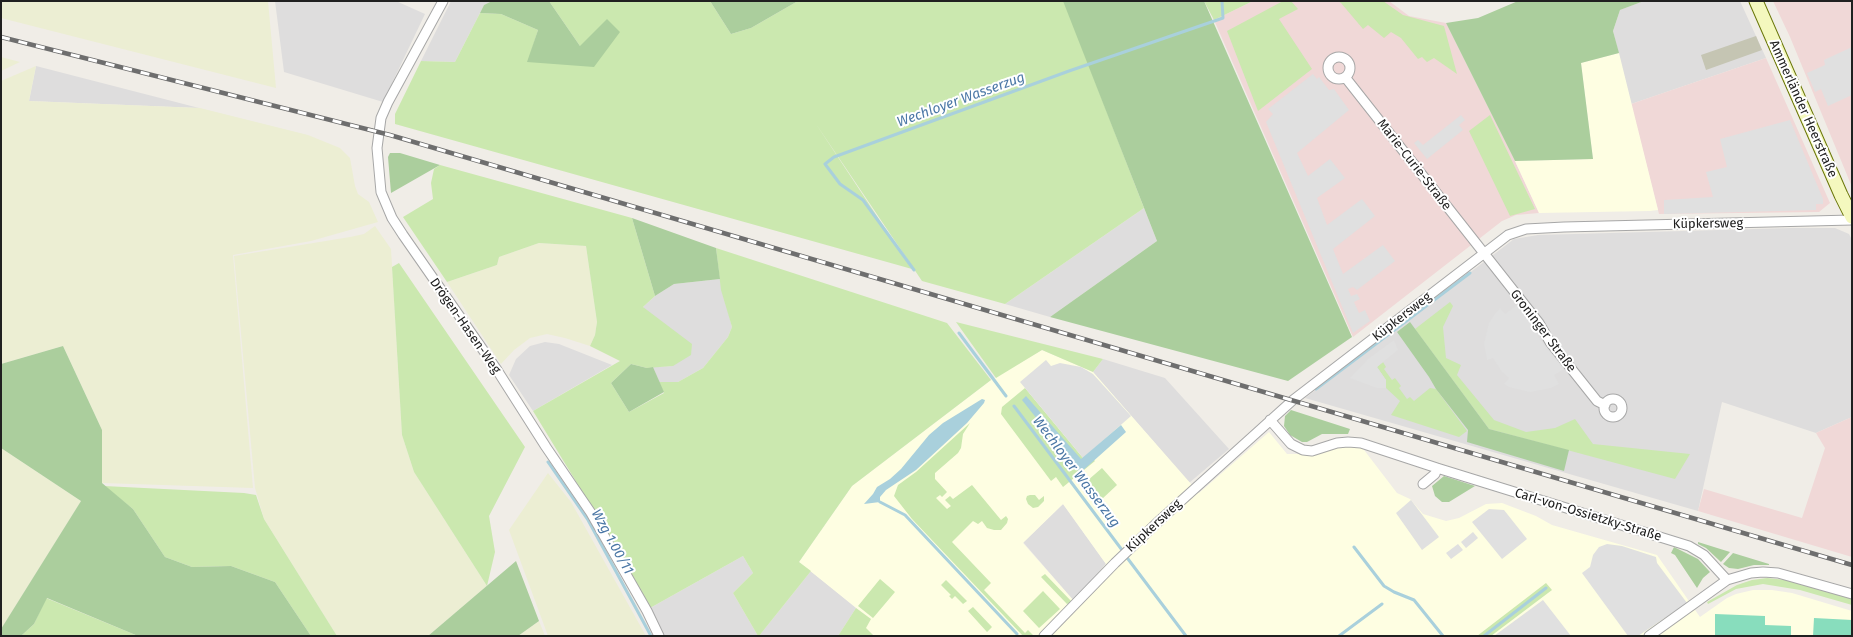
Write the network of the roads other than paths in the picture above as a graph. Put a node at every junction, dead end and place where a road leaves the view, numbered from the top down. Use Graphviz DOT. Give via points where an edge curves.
graph roads {
  1 [pos="443,1"];
  2 [pos="1756,1"];
  3 [pos="1345,77"];
  4 [pos="1852,217"];
  5 [pos="1852,220"];
  6 [pos="1484,254"];
  7 [pos="1605,405"];
  8 [pos="1270,420"];
  9 [pos="1437,468"];
  10 [pos="1423,484"];
  11 [pos="1727,580"];
  12 [pos="1852,594"];
  13 [pos="659,636"];
  14 [pos="1044,636"];
  15 [pos="1649,636"];
  1 -- 13 [label="street, Drögen-Hasen-Weg" via="381,118 377,148 381,192 392,218 403,235 497,370 591,513"];
  2 -- 4 [label="street, Ammerländer Heerstraße"];
  3 -- 6 [label="street, Marie-Curie-Straße"];
  5 -- 6 [label="street, Küpkersweg" via="1526,229 1508,235"];
  6 -- 7 [label="street, Groninger Straße" via="1597,401"];
  6 -- 8 [label="street, Küpkersweg"];
  8 -- 9 [label="street, Carl-von-Ossietzky-Straße" via="1292,444 1303,450 1312,451 1337,443 1361,443"];
  8 -- 14 [label="street, Küpkersweg" via="1149,530"];
  9 -- 10 [label="street" via="1435,474"];
  9 -- 11 [label="street, Carl-von-Ossietzky-Straße" via="1689,546 1704,555"];
  11 -- 12 [label="street" via="1751,573 1770,572"];
  11 -- 15 [label="street"];
}
